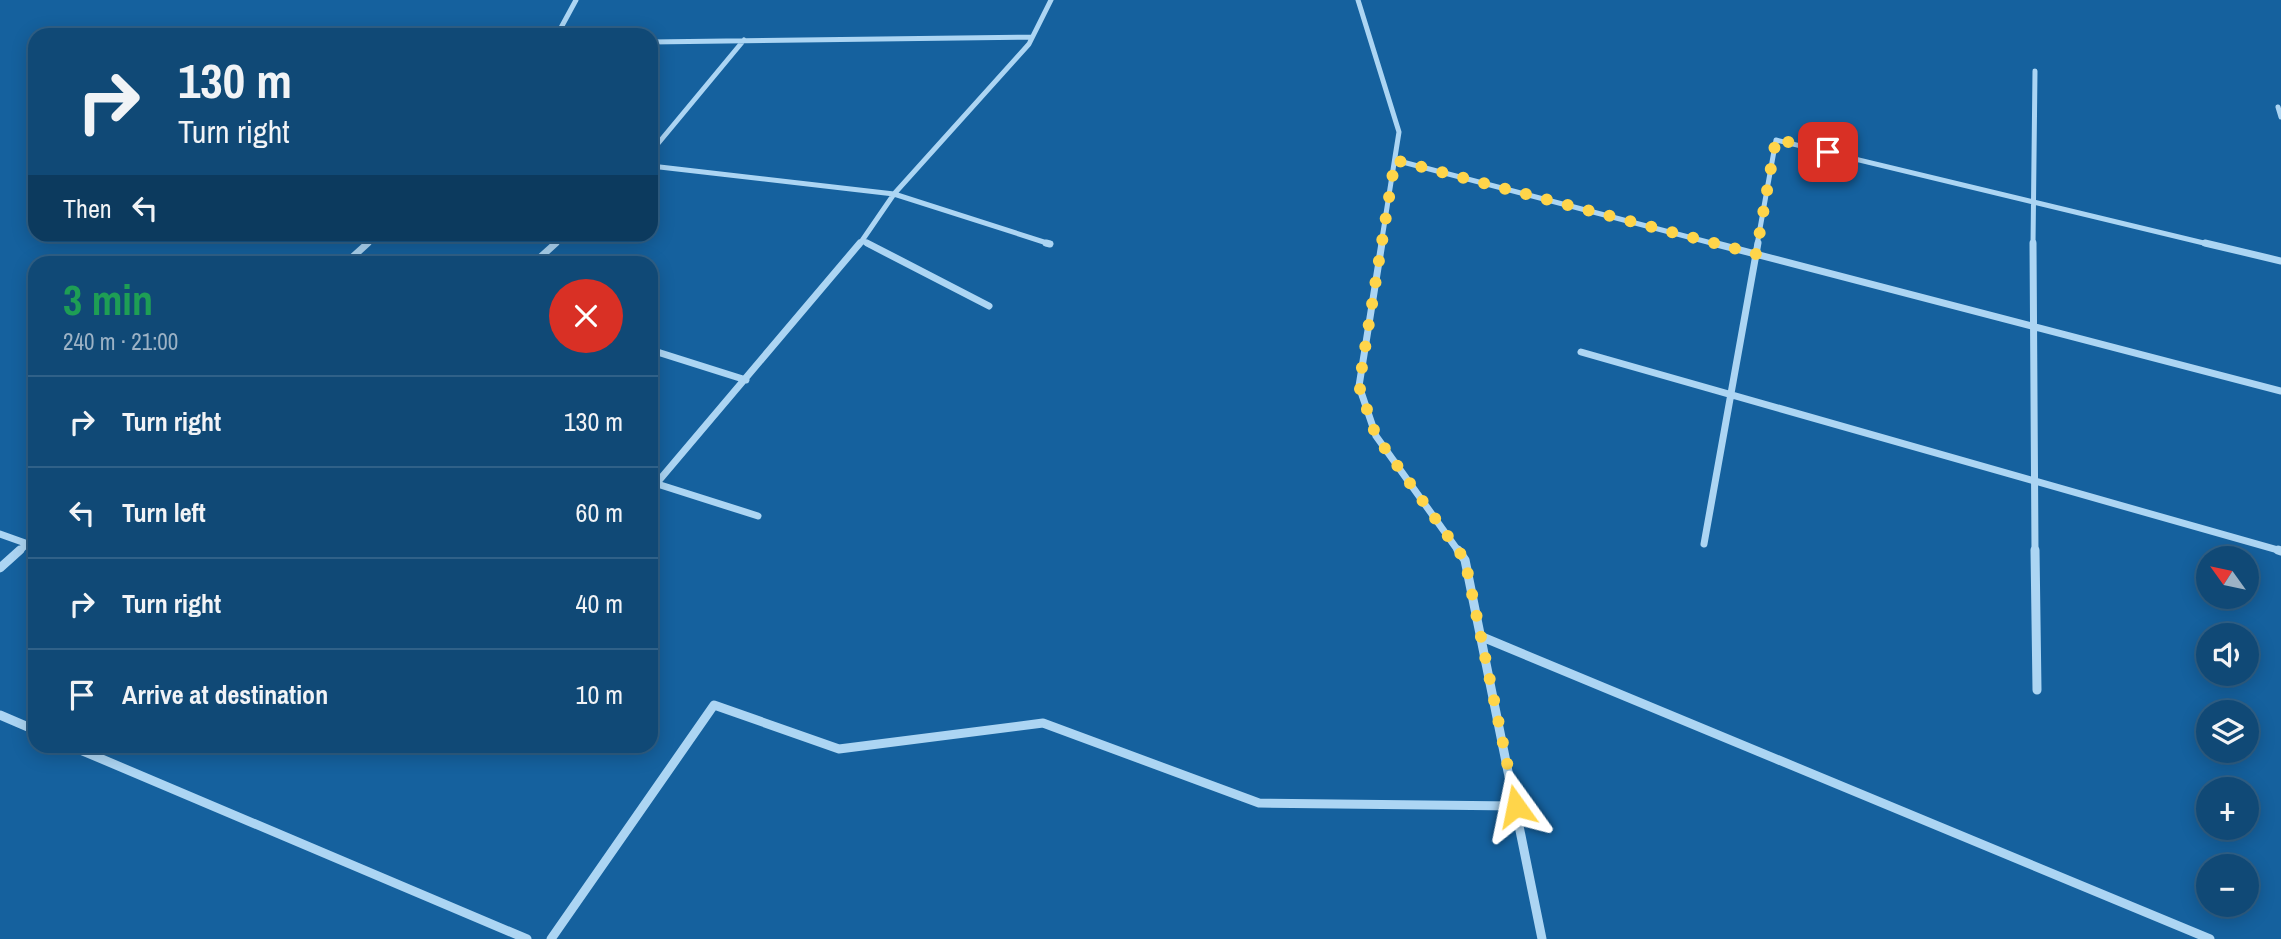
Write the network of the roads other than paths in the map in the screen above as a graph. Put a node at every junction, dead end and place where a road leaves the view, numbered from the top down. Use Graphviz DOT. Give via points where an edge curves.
graph roads {
  1 [pos="576,0"];
  2 [pos="1051,0"];
  3 [pos="1358,0"];
  4 [pos="561,28"];
  5 [pos="1032,37"];
  6 [pos="744,40"];
  7 [pos="658,42"];
  8 [pos="2035,71"];
  9 [pos="2278,107"];
  10 [pos="2281,117"];
  11 [pos="658,144"];
  12 [pos="1395,160"];
  13 [pos="658,167"];
  14 [pos="894,194"];
  15 [pos="2035,202"];
  16 [pos="863,240"];
  17 [pos="368,242"];
  18 [pos="556,242"];
  19 [pos="1050,244"];
  20 [pos="1756,254"];
  21 [pos="353,256"];
  22 [pos="541,256"];
  23 [pos="2281,261"];
  24 [pos="989,306"];
  25 [pos="2032,326"];
  26 [pos="658,352"];
  27 [pos="1581,352"];
  28 [pos="746,380"];
  29 [pos="2281,391"];
  30 [pos="1731,394"];
  31 [pos="658,479"];
  32 [pos="2035,481"];
  33 [pos="658,484"];
  34 [pos="758,516"];
  35 [pos="0,534"];
  36 [pos="28,544"];
  37 [pos="1704,544"];
  38 [pos="2281,551"];
  39 [pos="0,568"];
  40 [pos="1480,636"];
  41 [pos="2037,690"];
  42 [pos="0,715"];
  43 [pos="28,727"];
  44 [pos="88,753"];
  45 [pos="1516,806"];
  46 [pos="527,939"];
  47 [pos="551,939"];
  48 [pos="1542,939"];
  49 [pos="2210,939"];
  1 -- 4 [label="street"];
  2 -- 5 [label="street"];
  3 -- 12 [label="street" via="1399,132"];
  5 -- 6 [label="street"];
  5 -- 14 [label="street"];
  6 -- 7 [label="street"];
  6 -- 11 [label="street"];
  8 -- 15 [label="street"];
  9 -- 10 [label="street"];
  12 -- 20 [label="street"];
  12 -- 40 [label="street" via="1359,386 1376,436 1465,560"];
  13 -- 14 [label="street"];
  14 -- 16 [label="street"];
  14 -- 19 [label="street"];
  15 -- 20 [label="street" via="1776,139"];
  15 -- 23 [label="street"];
  15 -- 25 [label="street"];
  16 -- 24 [label="street"];
  16 -- 28 [label="street"];
  17 -- 21 [label="street"];
  18 -- 22 [label="street"];
  20 -- 25 [label="street"];
  20 -- 30 [label="street"];
  25 -- 29 [label="street"];
  25 -- 32 [label="street"];
  26 -- 28 [label="street"];
  27 -- 30 [label="street"];
  28 -- 31 [label="street"];
  30 -- 32 [label="street"];
  30 -- 37 [label="street"];
  32 -- 38 [label="street"];
  32 -- 41 [label="street"];
  33 -- 34 [label="street"];
  35 -- 36 [label="street"];
  36 -- 39 [label="street"];
  40 -- 45 [label="street"];
  40 -- 49 [label="street"];
  42 -- 43 [label="street"];
  44 -- 46 [label="street"];
  45 -- 47 [label="street" via="1259,803 1043,723 839,749 714,705"];
  45 -- 48 [label="street"];
}
